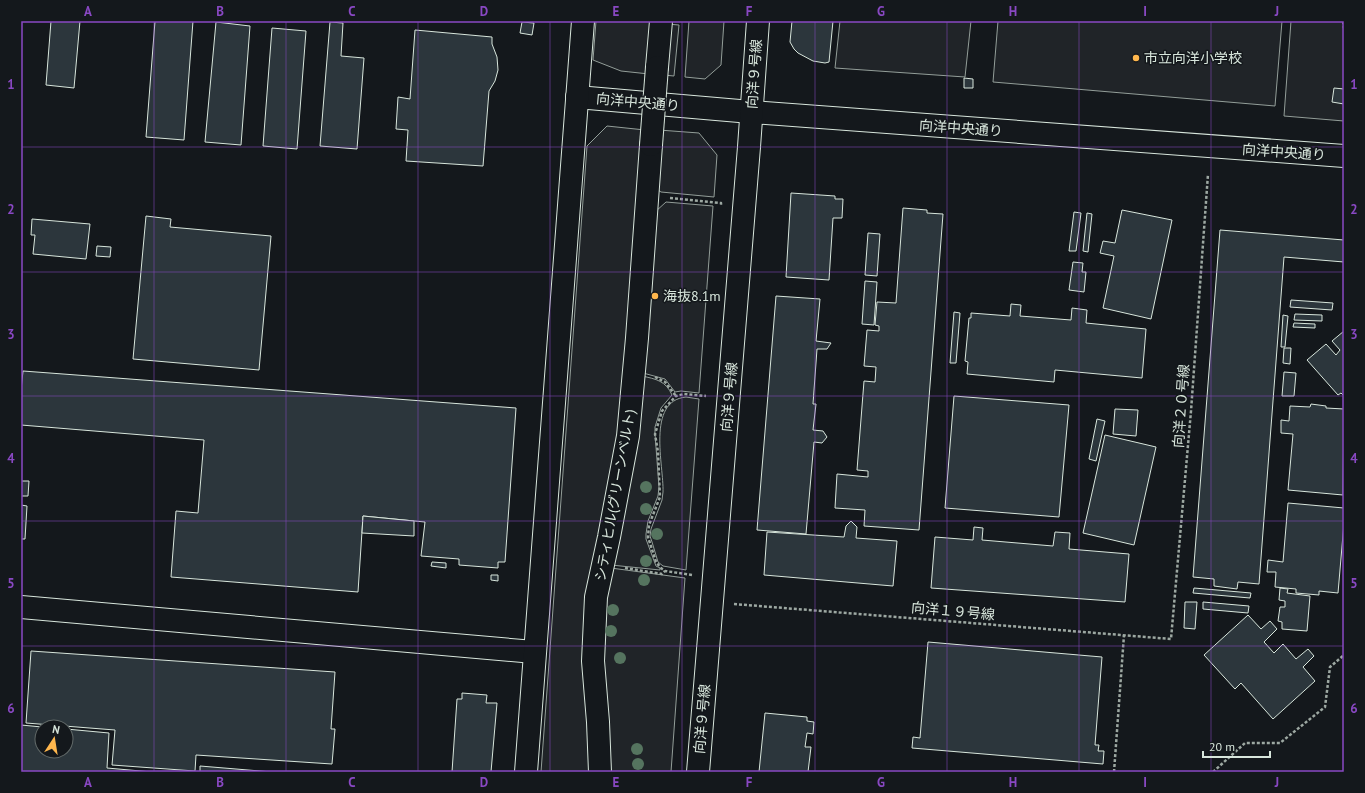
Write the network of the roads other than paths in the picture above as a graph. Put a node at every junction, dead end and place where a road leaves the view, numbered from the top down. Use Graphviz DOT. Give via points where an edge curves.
graph roads {
  1 [pos="583,21"];
  2 [pos="661,21"];
  3 [pos="758,21"];
  4 [pos="577,97"];
  5 [pos="751,112"];
  6 [pos="1344,156"];
  7 [pos="21,607"];
  8 [pos="534,652"];
  9 [pos="526,772"];
  10 [pos="600,772"];
  11 [pos="698,772"];
  1 -- 4 [label="street"];
  2 -- 10 [label="street, シティヒル(グリーンベルト), bridge" via="628,436 596,597 593,661"];
  3 -- 5 [label="street, 向洋９号線"];
  4 -- 5 [label="street, 向洋中央通り"];
  4 -- 8 [label="street"];
  5 -- 6 [label="street, 向洋中央通り"];
  5 -- 11 [label="street, 向洋９号線"];
  7 -- 8 [label="street"];
  8 -- 9 [label="street"];
}
